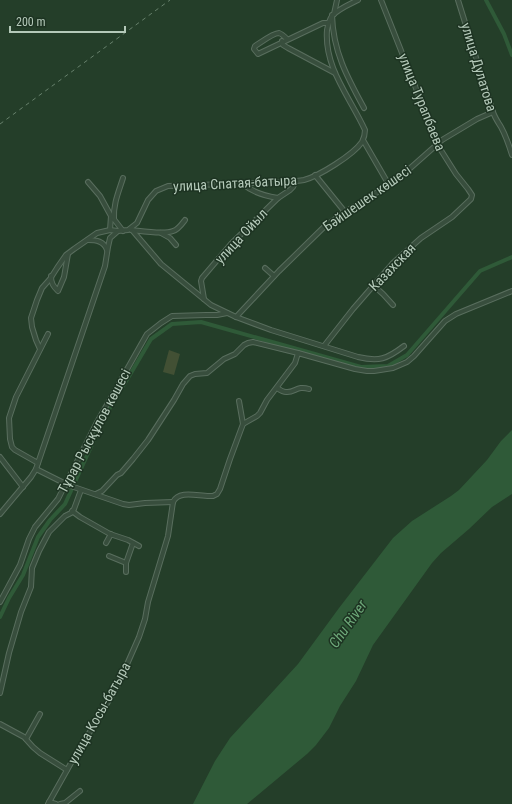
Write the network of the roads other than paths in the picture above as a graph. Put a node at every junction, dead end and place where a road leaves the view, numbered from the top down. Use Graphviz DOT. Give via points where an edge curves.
graph roads {
  1 [pos="337,0"];
  2 [pos="358,0"];
  3 [pos="381,0"];
  4 [pos="458,0"];
  5 [pos="333,14"];
  6 [pos="328,23"];
  7 [pos="327,34"];
  8 [pos="334,37"];
  9 [pos="287,39"];
  10 [pos="282,41"];
  11 [pos="336,73"];
  12 [pos="364,108"];
  13 [pos="493,112"];
  14 [pos="363,140"];
  15 [pos="437,144"];
  16 [pos="512,155"];
  17 [pos="315,175"];
  18 [pos="123,178"];
  19 [pos="296,181"];
  20 [pos="88,182"];
  21 [pos="242,184"];
  22 [pos="389,185"];
  23 [pos="278,198"];
  24 [pos="471,199"];
  25 [pos="345,212"];
  26 [pos="112,218"];
  27 [pos="185,220"];
  28 [pos="110,230"];
  29 [pos="130,230"];
  30 [pos="118,231"];
  31 [pos="123,231"];
  32 [pos="161,232"];
  33 [pos="88,240"];
  34 [pos="176,245"];
  35 [pos="107,250"];
  36 [pos="68,254"];
  37 [pos="265,268"];
  38 [pos="51,276"];
  39 [pos="274,276"];
  40 [pos="374,286"];
  41 [pos="512,291"];
  42 [pos="204,299"];
  43 [pos="393,305"];
  44 [pos="227,313"];
  45 [pos="236,318"];
  46 [pos="48,334"];
  47 [pos="324,346"];
  48 [pos="404,346"];
  49 [pos="40,349"];
  50 [pos="298,353"];
  51 [pos="277,388"];
  52 [pos="309,389"];
  53 [pos="239,401"];
  54 [pos="243,424"];
  55 [pos="0,457"];
  56 [pos="38,463"];
  57 [pos="36,469"];
  58 [pos="67,484"];
  59 [pos="23,487"];
  60 [pos="80,489"];
  61 [pos="96,494"];
  62 [pos="173,502"];
  63 [pos="72,511"];
  64 [pos="0,514"];
  65 [pos="111,534"];
  66 [pos="106,543"];
  67 [pos="133,543"];
  68 [pos="140,546"];
  69 [pos="109,556"];
  70 [pos="126,563"];
  71 [pos="126,572"];
  72 [pos="0,602"];
  73 [pos="0,693"];
  74 [pos="40,714"];
  75 [pos="0,724"];
  76 [pos="26,739"];
  77 [pos="68,770"];
  78 [pos="80,791"];
  79 [pos="48,803"];
  80 [pos="56,804"];
  81 [pos="60,804"];
  1 -- 5 [label="street"];
  2 -- 5 [label="street"];
  3 -- 15 [label="street, улица Турапбаева"];
  4 -- 13 [label="street, улица Дулатова"];
  5 -- 6 [label="street"];
  5 -- 8 [label="street"];
  6 -- 7 [label="street"];
  6 -- 9 [label="street" via="322,23"];
  7 -- 8 [label="street"];
  7 -- 11 [label="street" via="329,55"];
  8 -- 12 [label="street" via="348,79"];
  9 -- 10 [label="street"];
  9 -- 10 [label="street" via="279,33 274,34 254,46 254,49 258,54"];
  10 -- 11 [label="street" via="288,48"];
  11 -- 14 [label="street" via="365,130"];
  13 -- 15 [label="street, Бәйшешек көшесі"];
  13 -- 16 [label="street, улица Дулатова" via="508,140"];
  14 -- 17 [label="street, улица Спатая-батыра" via="335,164"];
  14 -- 22 [label="street"];
  15 -- 22 [label="street, Бәйшешек көшесі"];
  15 -- 24 [label="street, улица Турапбаева" via="472,195"];
  17 -- 19 [label="street, улица Спатая-батыра"];
  17 -- 25 [label="street"];
  18 -- 26 [label="street"];
  19 -- 21 [label="street, улица Спатая-батыра"];
  19 -- 23 [label="street, улица Ойыл" via="290,190"];
  20 -- 26 [label="street" via="100,196"];
  21 -- 23 [label="street" via="256,192"];
  21 -- 29 [label="street, улица Спатая-батыра" via="168,186 156,191 148,200 137,223"];
  22 -- 25 [label="street, Бәйшешек көшесі"];
  23 -- 42 [label="street, улица Ойыл" via="231,244 202,278"];
  24 -- 40 [label="street, Казахская" via="452,217 407,250"];
  25 -- 39 [label="street, Бәйшешек көшесі" via="324,227"];
  26 -- 28 [label="street"];
  26 -- 31 [label="street"];
  27 -- 32 [label="street" via="174,231"];
  28 -- 30 [label="street"];
  28 -- 33 [label="street" via="97,233"];
  29 -- 31 [label="street"];
  29 -- 32 [label="street"];
  29 -- 42 [label="street" via="161,264"];
  30 -- 31 [label="street"];
  30 -- 35 [label="street" via="110,238"];
  32 -- 34 [label="street"];
  33 -- 35 [label="street" via="101,242"];
  33 -- 36 [label="street"];
  35 -- 56 [label="street" via="105,266"];
  36 -- 38 [label="street"];
  36 -- 38 [label="street" via="64,277 58,291 53,286"];
  37 -- 39 [label="street"];
  38 -- 49 [label="street" via="42,288 31,318"];
  39 -- 45 [label="street, Бәйшешек көшесі"];
  40 -- 43 [label="street"];
  40 -- 47 [label="street, Казахская"];
  41 -- 50 [label="street" via="445,321 414,356 393,368 366,372"];
  42 -- 44 [label="street"];
  44 -- 45 [label="street"];
  44 -- 58 [label="street, Тұрар Рысқұлов көшесі" via="172,316 147,334 96,424"];
  45 -- 47 [label="street"];
  46 -- 49 [label="street"];
  47 -- 48 [label="street" via="368,359 389,357"];
  49 -- 56 [label="street" via="16,397 9,418 12,447"];
  50 -- 51 [label="street" via="295,363"];
  50 -- 61 [label="street" via="248,343 207,373 190,376 148,440 122,473"];
  51 -- 52 [label="street" via="284,392 303,387"];
  51 -- 54 [label="street" via="260,413"];
  53 -- 54 [label="street"];
  54 -- 62 [label="street" via="217,494 182,494"];
  55 -- 59 [label="street"];
  56 -- 57 [label="street"];
  57 -- 58 [label="street"];
  57 -- 59 [label="street"];
  58 -- 60 [label="street"];
  58 -- 72 [label="street, Тұрар Рысқұлов көшесі" via="35,527 20,565"];
  59 -- 64 [label="street"];
  60 -- 61 [label="street"];
  60 -- 63 [label="street"];
  61 -- 62 [label="street" via="129,505"];
  62 -- 77 [label="street, улица Косы-батыра" via="168,536 139,637 117,687"];
  63 -- 65 [label="street"];
  63 -- 73 [label="street" via="49,532 32,568 30,587 9,653"];
  65 -- 66 [label="street"];
  65 -- 67 [label="street"];
  67 -- 68 [label="street"];
  67 -- 70 [label="street"];
  69 -- 70 [label="street"];
  70 -- 71 [label="street"];
  74 -- 76 [label="street"];
  75 -- 76 [label="street"];
  76 -- 77 [label="street" via="40,753"];
  77 -- 79 [label="street, улица Косы-батыра"];
  78 -- 81 [label="street"];
  79 -- 80 [label="street"];
}
